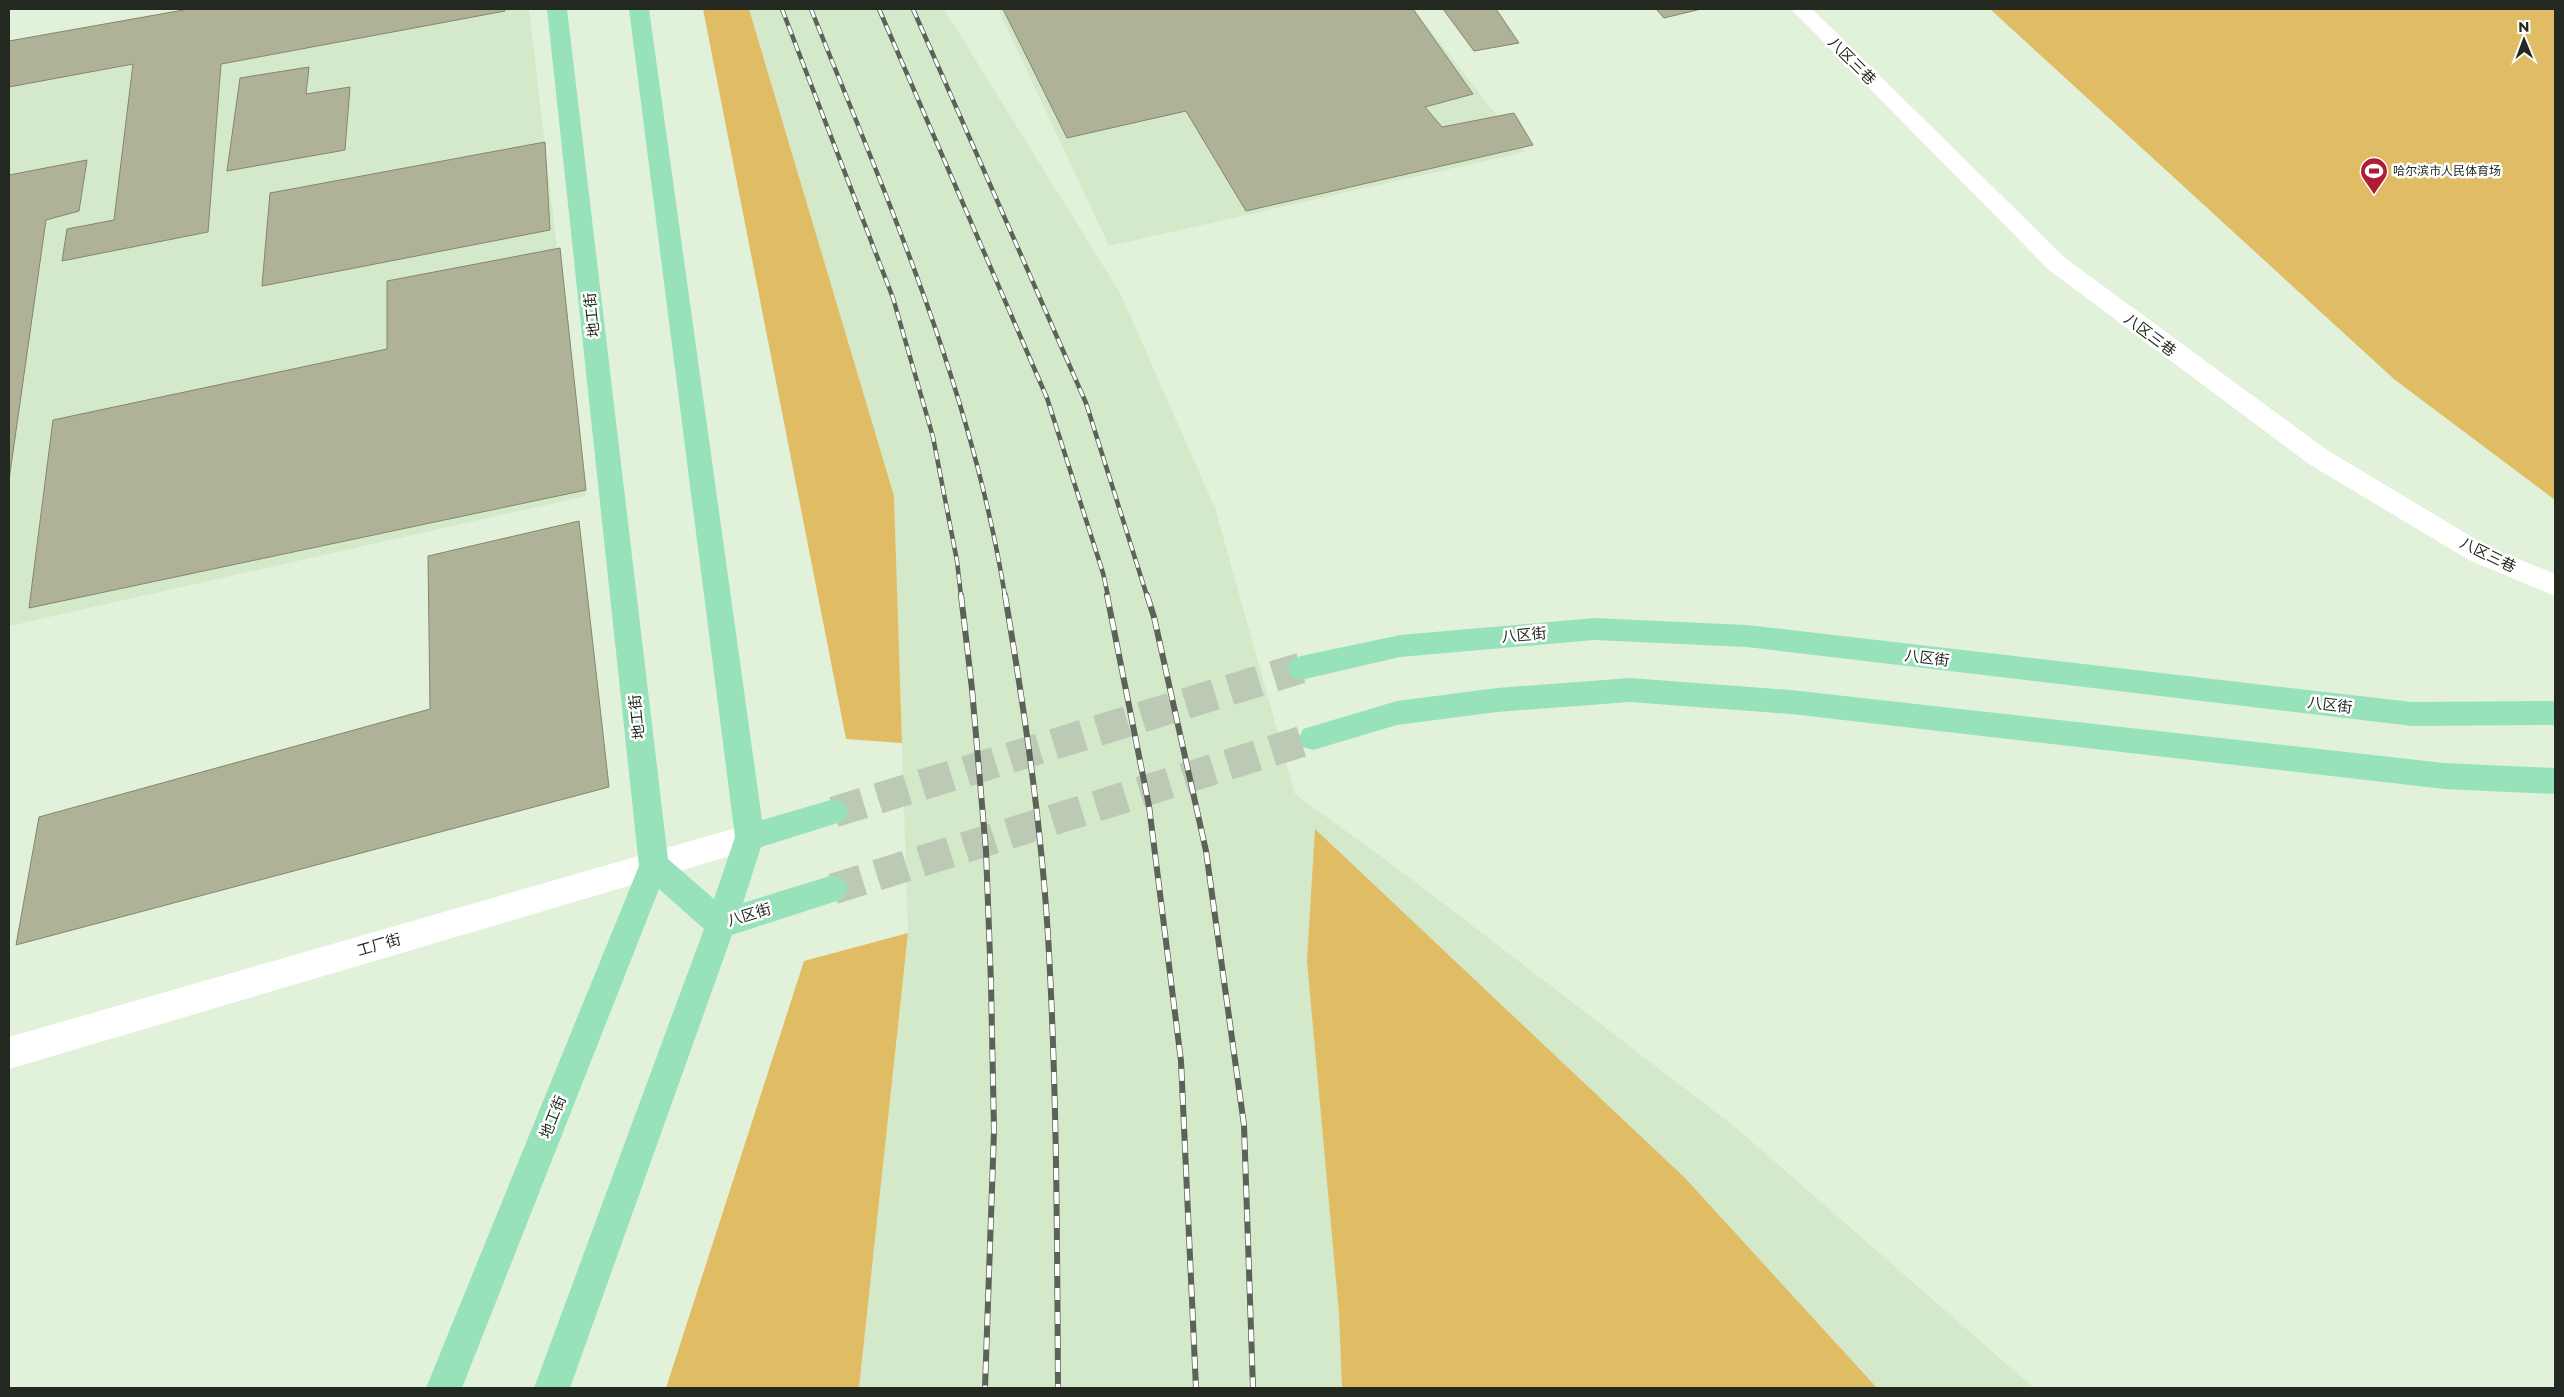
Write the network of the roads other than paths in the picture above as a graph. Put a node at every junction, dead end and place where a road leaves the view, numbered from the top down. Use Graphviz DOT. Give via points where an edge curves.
graph roads {
  1 [pos="558,9"];
  2 [pos="639,9"];
  3 [pos="1801,9"];
  4 [pos="2555,586"];
  5 [pos="1301,668"];
  6 [pos="2555,713"];
  7 [pos="1313,738"];
  8 [pos="2555,781"];
  9 [pos="834,812"];
  10 [pos="750,837"];
  11 [pos="654,866"];
  12 [pos="833,888"];
  13 [pos="721,924"];
  14 [pos="9,1053"];
  15 [pos="444,1388"];
  16 [pos="552,1388"];
  1 -- 11 [label="main road, 地工街"];
  2 -- 10 [label="main road"];
  3 -- 4 [label="street, 八区三巷" via="2064,270 2318,457 2478,553"];
  5 -- 6 [label="main road, 八区街" via="1400,646 1594,629 1747,636 2412,714"];
  7 -- 8 [label="main road" via="1398,713 1497,700 1630,690 1791,702 2444,776"];
  9 -- 10 [label="main road"];
  10 -- 11 [label="street, 工厂街"];
  10 -- 13 [label="main road"];
  11 -- 13 [label="main road, 八区街"];
  11 -- 14 [label="street, 工厂街"];
  11 -- 15 [label="main road, 地工街"];
  12 -- 13 [label="main road, 八区街"];
  13 -- 16 [label="main road"];
}
